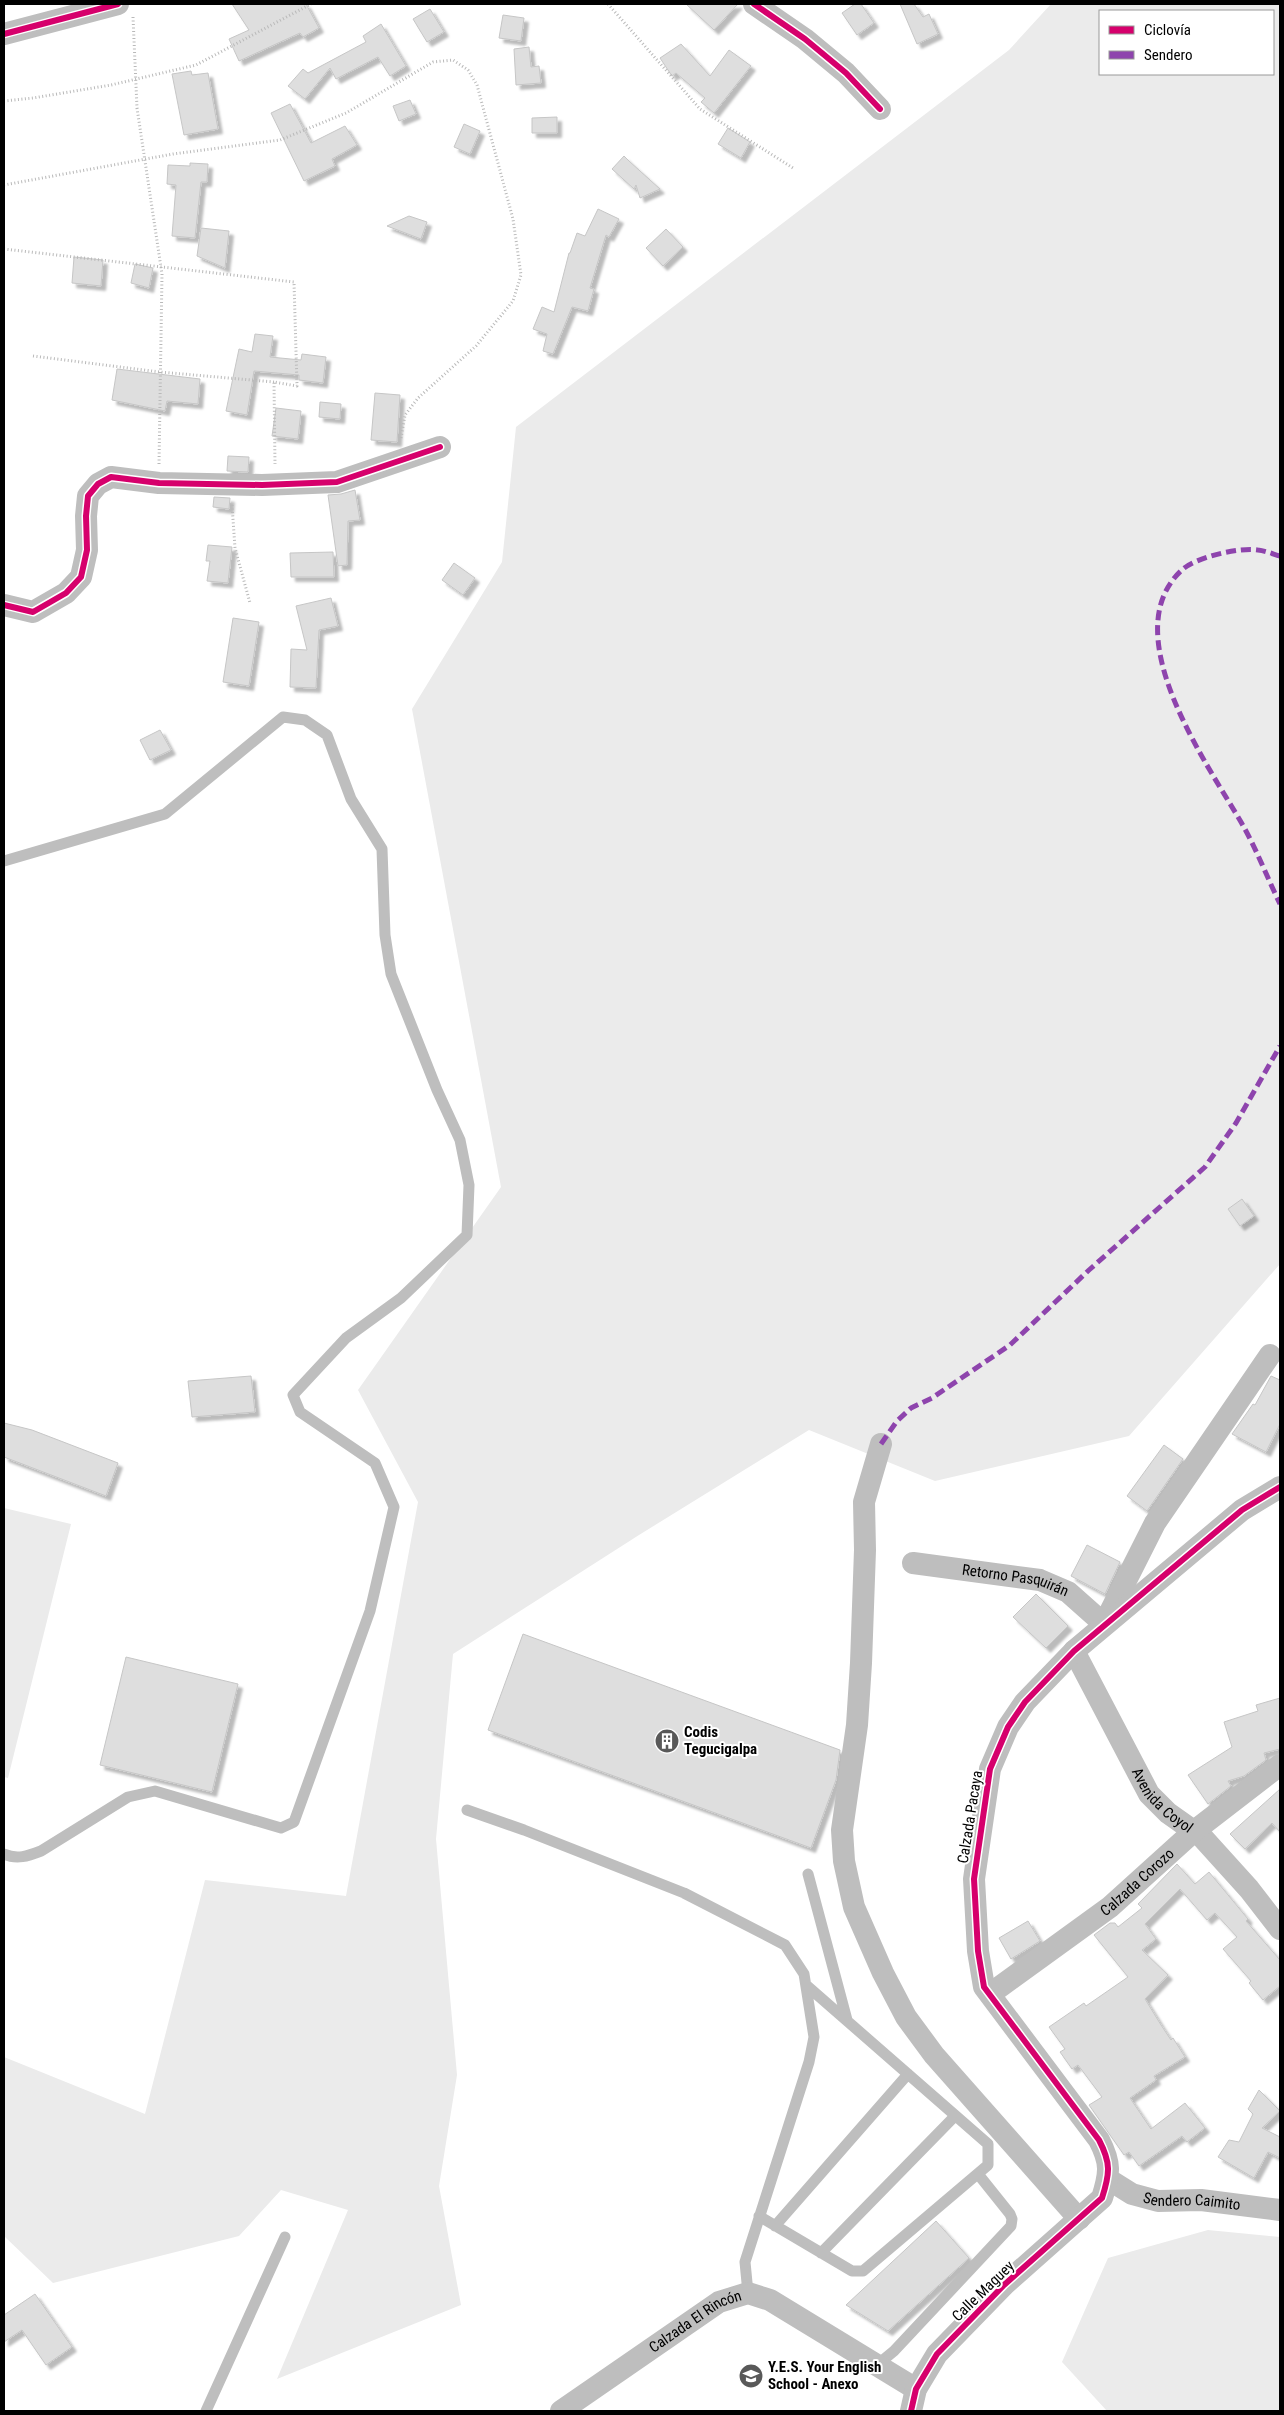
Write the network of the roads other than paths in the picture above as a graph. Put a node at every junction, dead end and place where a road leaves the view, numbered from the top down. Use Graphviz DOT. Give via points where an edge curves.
graph roads {
  1 [pos="754,4"];
  2 [pos="125,8"];
  3 [pos="4,34"];
  4 [pos="880,110"];
  5 [pos="440,447"];
  6 [pos="4,605"];
  7 [pos="4,861"];
  8 [pos="1270,1355"];
  9 [pos="881,1444"];
  10 [pos="1280,1487"];
  11 [pos="913,1563"];
  12 [pos="1104,1624"];
  13 [pos="1074,1651"];
  14 [pos="1280,1765"];
  15 [pos="468,1810"];
  16 [pos="1194,1832"];
  17 [pos="4,1854"];
  18 [pos="808,1874"];
  19 [pos="1280,1929"];
  20 [pos="806,1985"];
  21 [pos="990,1994"];
  22 [pos="847,2020"];
  23 [pos="908,2074"];
  24 [pos="955,2116"];
  25 [pos="978,2174"];
  26 [pos="1108,2179"];
  27 [pos="1280,2210"];
  28 [pos="759,2216"];
  29 [pos="1079,2219"];
  30 [pos="775,2226"];
  31 [pos="285,2237"];
  32 [pos="821,2253"];
  33 [pos="748,2293"];
  34 [pos="877,2366"];
  35 [pos="916,2389"];
  36 [pos="206,2411"];
  37 [pos="561,2411"];
  38 [pos="912,2411"];
  1 -- 4 [label="street" via="846,72"];
  2 -- 3 [label="street"];
  5 -- 6 [label="street" via="336,482 159,483 111,477 98,484 88,496 87,550 81,577 66,592 33,612"];
  7 -- 17 [label="lane" via="165,814 283,717 305,720 326,735 352,799 382,849 385,936 391,974 460,1140 469,1184 467,1236 401,1298 346,1338 293,1395 300,1412 375,1463 394,1507 370,1611 294,1822 281,1828 270,1826 148,1791 128,1797 41,1851 13,1858"];
  8 -- 12 [label="street" via="1155,1523"];
  9 -- 29 [label="street" via="864,1502 861,1663 842,1830 844,1861 854,1907 906,2017 934,2055"];
  10 -- 12 [label="street, Calzada Pacaya" via="1242,1510 1137,1600"];
  11 -- 12 [label="street, Retorno Pasquirán" via="1040,1580 1068,1592"];
  12 -- 13 [label="street, Calzada Pacaya"];
  13 -- 16 [label="street, Avenida Coyol" via="1149,1794"];
  13 -- 21 [label="street, Calzada Pacaya" via="1024,1702 1008,1727 990,1769 974,1879 978,1951 984,1987"];
  14 -- 16 [label="street, Calzada Corozo"];
  15 -- 20 [label="lane" via="684,1893 785,1945 804,1974"];
  16 -- 19 [label="street, Avenida Coyol" via="1249,1889"];
  16 -- 21 [label="street, Calzada Corozo" via="1110,1907"];
  18 -- 22 [label="lane"];
  20 -- 22 [label="lane"];
  20 -- 28 [label="lane" via="814,2037 809,2062"];
  21 -- 26 [label="street, Calzada Pacaya" via="1099,2140 1109,2159"];
  22 -- 23 [label="lane"];
  23 -- 24 [label="lane"];
  23 -- 30 [label="lane"];
  24 -- 25 [label="lane" via="988,2144 988,2165"];
  24 -- 32 [label="lane"];
  25 -- 32 [label="lane" via="863,2270 852,2271"];
  25 -- 34 [label="lane" via="1010,2214 1011,2226"];
  26 -- 27 [label="street, Sendero Caimito" via="1132,2194 1158,2201 1201,2200"];
  26 -- 29 [label="street, Calle Maguey" via="1102,2198"];
  28 -- 30 [label="lane"];
  28 -- 33 [label="lane" via="745,2262"];
  29 -- 35 [label="street, Calle Maguey" via="1004,2285 937,2354"];
  30 -- 32 [label="lane"];
  31 -- 36 [label="lane"];
  33 -- 34 [label="street, Calzada El Rincón" via="770,2300"];
  33 -- 37 [label="street, Calzada El Rincón" via="719,2302"];
  34 -- 35 [label="street, Calzada El Rincón"];
  35 -- 38 [label="street, Calle Maguey"];
}
